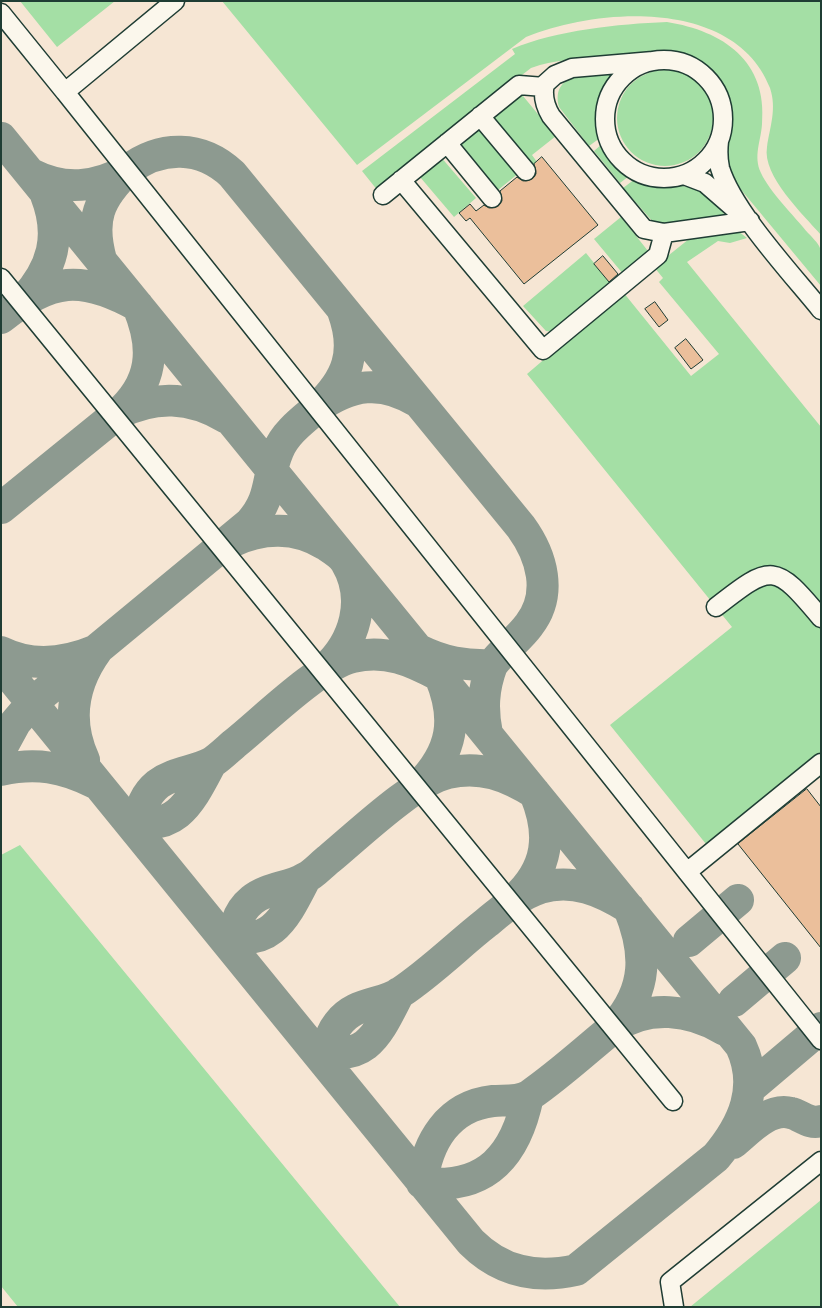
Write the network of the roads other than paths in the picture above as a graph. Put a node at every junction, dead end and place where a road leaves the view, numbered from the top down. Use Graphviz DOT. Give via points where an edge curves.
graph roads {
  1 [pos="175,1"];
  2 [pos="1,13"];
  3 [pos="653,61"];
  4 [pos="544,87"];
  5 [pos="65,92"];
  6 [pos="480,116"];
  7 [pos="719,141"];
  8 [pos="447,143"];
  9 [pos="526,171"];
  10 [pos="684,175"];
  11 [pos="401,180"];
  12 [pos="383,196"];
  13 [pos="492,198"];
  14 [pos="750,221"];
  15 [pos="664,233"];
  16 [pos="1,278"];
  17 [pos="821,310"];
  18 [pos="716,607"];
  19 [pos="821,618"];
  20 [pos="821,763"];
  21 [pos="686,872"];
  22 [pos="821,1040"];
  23 [pos="673,1101"];
  24 [pos="821,1161"];
  25 [pos="674,1307"];
  1 -- 5 [label="street"];
  2 -- 5 [label="street"];
  3 -- 4 [label="street" via="572,68 555,75"];
  3 -- 7 [label="street" via="672,60 690,66 711,83 723,111"];
  3 -- 10 [label="street" via="636,67 615,86 606,112 606,130 613,148 634,170 663,178"];
  4 -- 6 [label="street" via="519,85"];
  4 -- 15 [label="street" via="544,98 551,116 639,224 647,230"];
  5 -- 21 [label="street"];
  6 -- 8 [label="street"];
  6 -- 9 [label="street"];
  7 -- 10 [label="street" via="702,165"];
  7 -- 14 [label="street" via="718,158 722,174"];
  8 -- 11 [label="street"];
  8 -- 13 [label="street"];
  10 -- 14 [label="street" via="705,183"];
  11 -- 12 [label="street"];
  11 -- 15 [label="street" via="543,350 658,255"];
  14 -- 15 [label="street"];
  14 -- 17 [label="street"];
  16 -- 23 [label="street"];
  18 -- 19 [label="street" via="751,581 774,575 788,580"];
  20 -- 21 [label="street"];
  21 -- 22 [label="street"];
  24 -- 25 [label="street" via="670,1282"];
}
